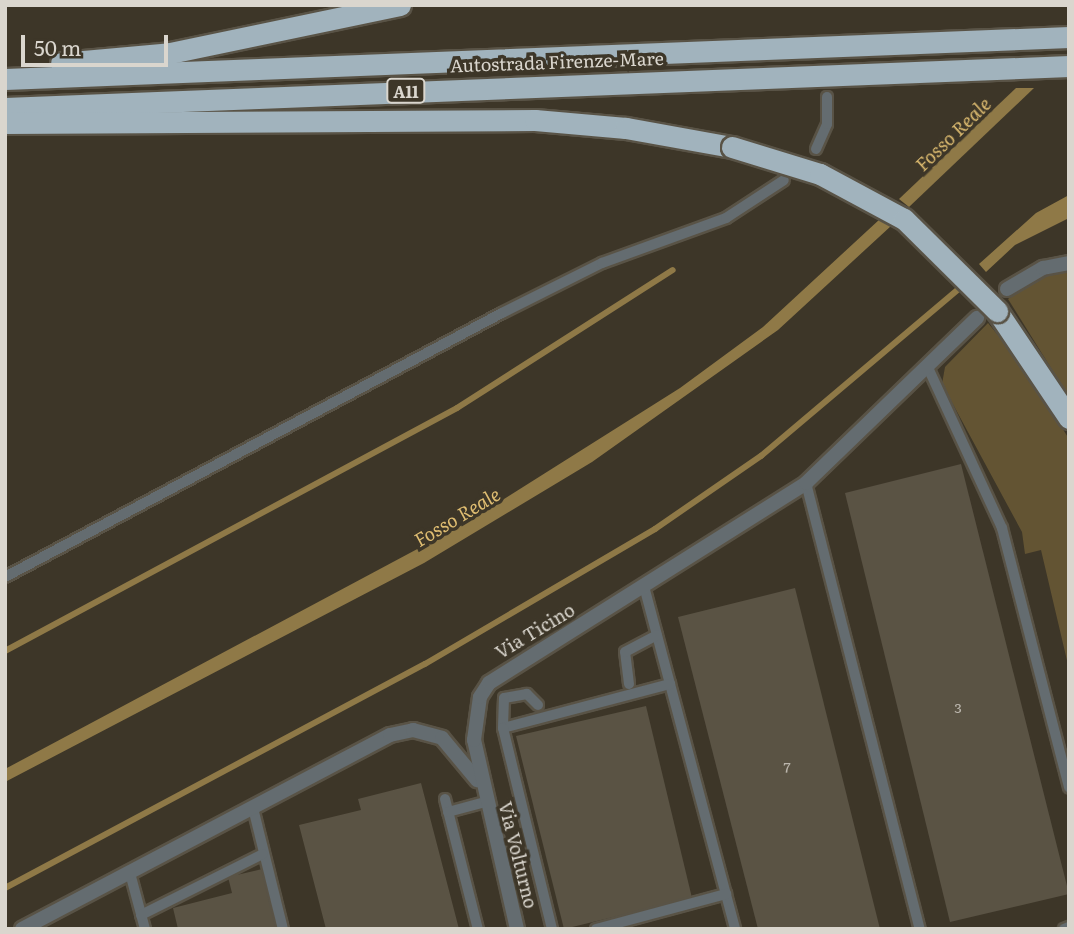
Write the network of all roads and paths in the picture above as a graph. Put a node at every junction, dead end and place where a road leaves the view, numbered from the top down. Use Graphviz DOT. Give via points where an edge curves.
graph roads {
  1 [pos="400,5"];
  2 [pos="1069,37"];
  3 [pos="1069,66"];
  4 [pos="5,68"];
  5 [pos="5,79"];
  6 [pos="827,97"];
  7 [pos="5,108"];
  8 [pos="5,122"];
  9 [pos="816,149"];
  10 [pos="784,180"];
  11 [pos="1069,264"];
  12 [pos="1007,289"];
  13 [pos="987,314"];
  14 [pos="929,370"];
  15 [pos="1069,418"];
  16 [pos="806,483"];
  17 [pos="5,577"];
  18 [pos="645,590"];
  19 [pos="657,635"];
  20 [pos="629,684"];
  21 [pos="670,684"];
  22 [pos="538,705"];
  23 [pos="503,729"];
  24 [pos="1069,788"];
  25 [pos="484,797"];
  26 [pos="444,799"];
  27 [pos="253,808"];
  28 [pos="448,812"];
  29 [pos="263,853"];
  30 [pos="130,873"];
  31 [pos="726,894"];
  32 [pos="141,915"];
  33 [pos="1069,927"];
  34 [pos="22,929"];
  35 [pos="145,929"];
  36 [pos="284,929"];
  37 [pos="478,929"];
  38 [pos="517,929"];
  39 [pos="552,929"];
  40 [pos="596,929"];
  41 [pos="735,929"];
  42 [pos="920,929"];
  43 [pos="1063,929"];
  1 -- 4 [label="highway" via="170,52"];
  2 -- 5 [label="highway, Autostrada Firenze-Mare / A11"];
  3 -- 7 [label="highway, Autostrada Firenze-Mare / A11"];
  6 -- 9 [label="lane" via="827,124"];
  8 -- 13 [label="highway, bridge" via="535,120 732,147 820,174 904,219"];
  10 -- 17 [label="lane" via="726,218 602,263 502,313"];
  11 -- 12 [label="street" via="1043,268"];
  13 -- 14 [label="street, Via Ticino"];
  13 -- 15 [label="highway"];
  14 -- 16 [label="street, Via Ticino"];
  14 -- 24 [label="lane" via="1002,528"];
  16 -- 18 [label="street, Via Ticino"];
  16 -- 42 [label="lane"];
  18 -- 19 [label="lane"];
  18 -- 25 [label="street, Via Ticino" via="489,683 473,724"];
  19 -- 20 [label="lane" via="625,652"];
  19 -- 21 [label="lane"];
  21 -- 23 [label="lane"];
  21 -- 31 [label="lane"];
  22 -- 23 [label="lane" via="527,694 505,698"];
  23 -- 39 [label="lane"];
  25 -- 27 [label="street" via="456,749 413,730 364,746"];
  25 -- 28 [label="lane"];
  25 -- 38 [label="street, Via Volturno"];
  26 -- 28 [label="lane"];
  27 -- 29 [label="lane"];
  27 -- 30 [label="street"];
  28 -- 37 [label="lane"];
  29 -- 32 [label="lane"];
  29 -- 36 [label="lane"];
  30 -- 32 [label="lane"];
  30 -- 34 [label="street"];
  31 -- 40 [label="lane"];
  31 -- 41 [label="lane"];
  32 -- 35 [label="lane"];
  33 -- 43 [label="lane"];
}
